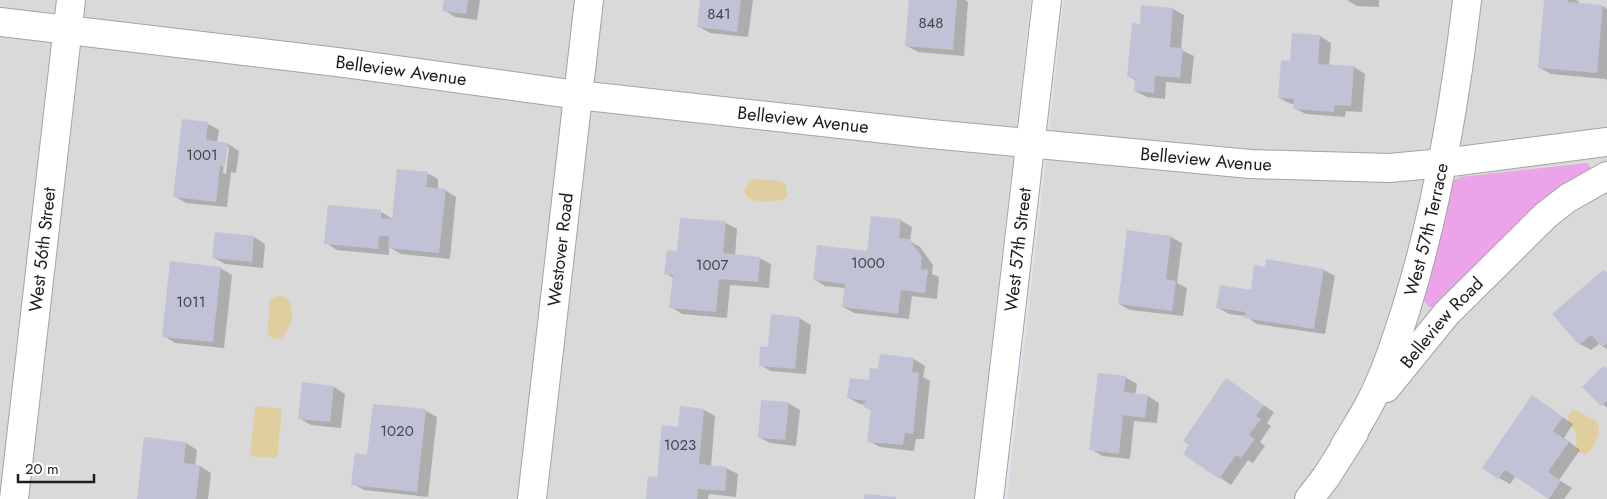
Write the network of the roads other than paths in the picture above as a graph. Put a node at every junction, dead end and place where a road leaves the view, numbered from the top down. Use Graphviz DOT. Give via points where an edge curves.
graph roads {
  1 [pos="71,0"];
  2 [pos="589,0"];
  3 [pos="1047,0"];
  4 [pos="1467,0"];
  5 [pos="0,22"];
  6 [pos="68,30"];
  7 [pos="578,94"];
  8 [pos="1607,142"];
  9 [pos="1030,144"];
  10 [pos="1443,163"];
  11 [pos="1607,176"];
  12 [pos="1344,447"];
  13 [pos="14,499"];
  14 [pos="532,499"];
  15 [pos="989,499"];
  16 [pos="1309,499"];
  1 -- 6 [label="street, West 56th Street"];
  2 -- 7 [label="street, Westover Road"];
  3 -- 9 [label="street, West 57th Street"];
  4 -- 10 [label="street, West 57th Terrace"];
  5 -- 6 [label="street, Belleview Avenue"];
  6 -- 7 [label="street, Belleview Avenue"];
  6 -- 13 [label="street, West 56th Street"];
  7 -- 9 [label="street, Belleview Avenue"];
  7 -- 14 [label="street, Westover Road"];
  8 -- 10 [label="street, Belleview Avenue"];
  9 -- 10 [label="street, Belleview Avenue" via="1250,164 1389,168"];
  9 -- 15 [label="street, West 57th Street"];
  10 -- 12 [label="street, West 57th Terrace" via="1417,273 1394,344 1372,400"];
  11 -- 12 [label="street, Belleview Road" via="1546,215 1447,313 1396,374"];
  12 -- 16 [label="street, Belleview Road"];
}
